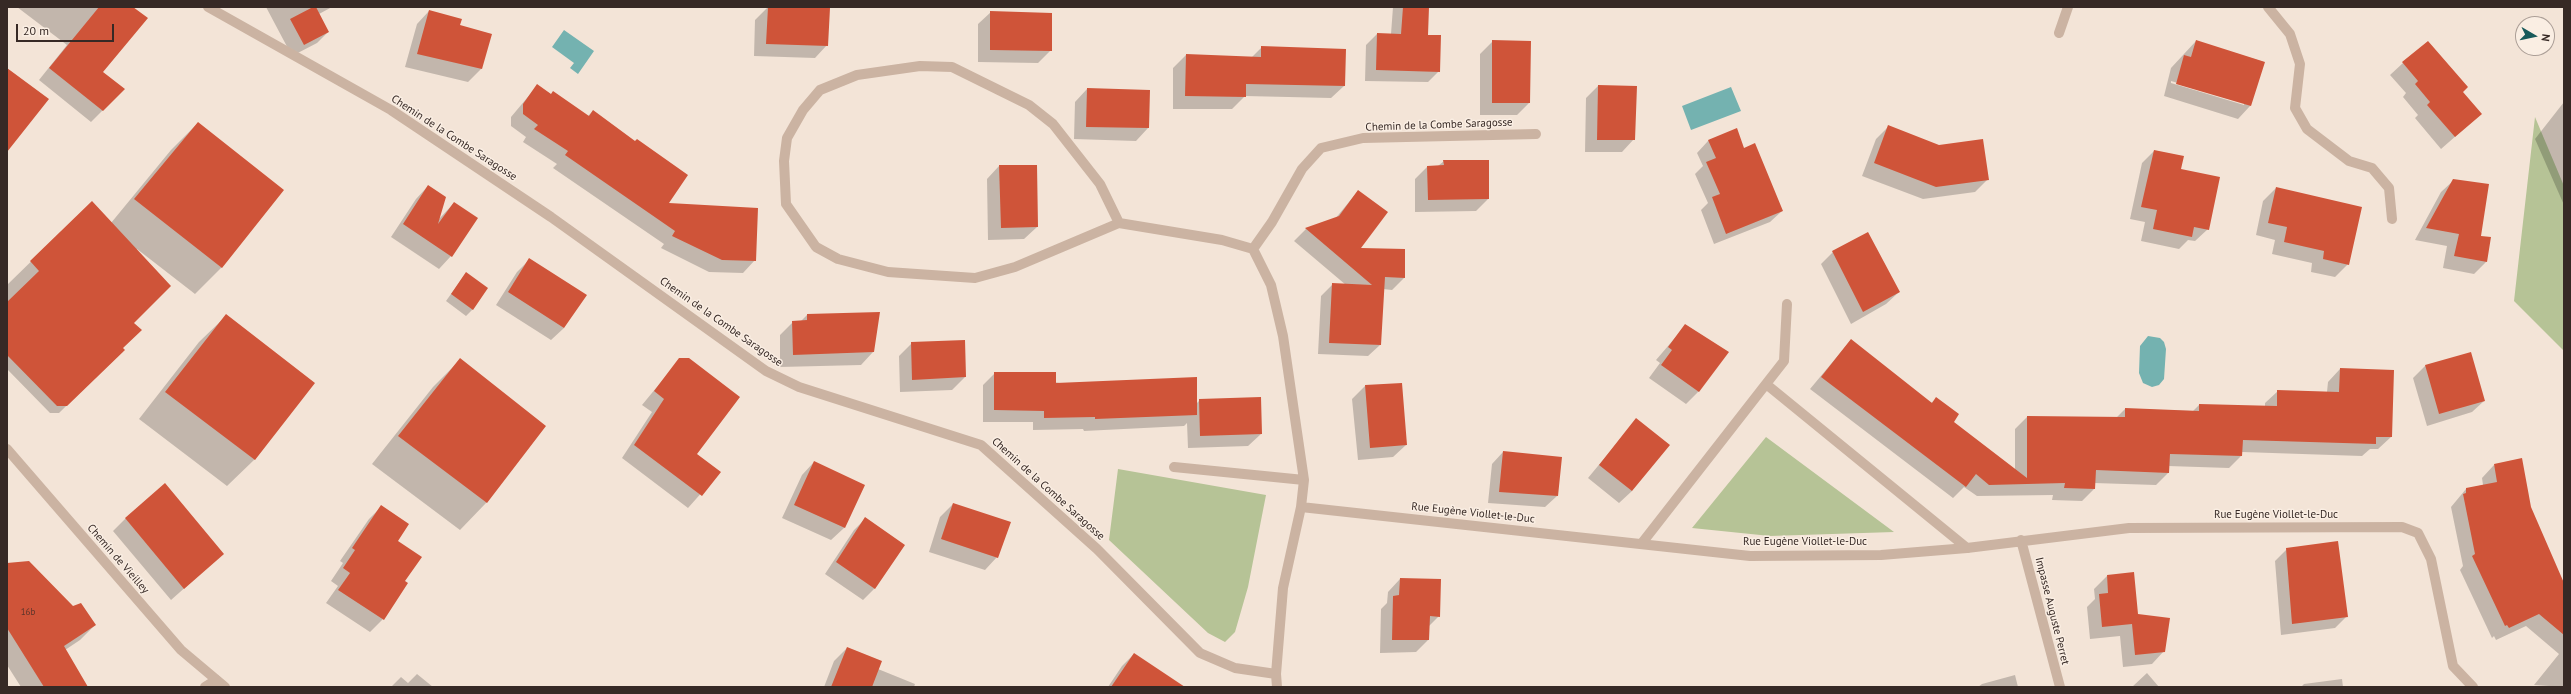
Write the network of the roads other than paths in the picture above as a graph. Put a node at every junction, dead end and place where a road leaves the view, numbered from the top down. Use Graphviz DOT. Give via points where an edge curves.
graph roads {
  1 [pos="208,7"];
  2 [pos="2068,7"];
  3 [pos="2268,7"];
  4 [pos="2059,34"];
  5 [pos="1536,134"];
  6 [pos="2392,219"];
  7 [pos="1119,223"];
  8 [pos="1253,249"];
  9 [pos="1787,304"];
  10 [pos="1766,384"];
  11 [pos="7,449"];
  12 [pos="1174,467"];
  13 [pos="1304,480"];
  14 [pos="1301,507"];
  15 [pos="2021,540"];
  16 [pos="1642,543"];
  17 [pos="1967,548"];
  18 [pos="1276,674"];
  19 [pos="216,680"];
  20 [pos="205,687"];
  21 [pos="225,687"];
  22 [pos="1277,687"];
  23 [pos="2060,687"];
  24 [pos="2473,687"];
  1 -- 18 [label="street, Chemin de la Combe Saragosse" via="391,110 551,217 766,371 798,387 981,445 1097,549 1200,653 1235,668"];
  2 -- 4 [label="street"];
  3 -- 6 [label="street" via="2290,34 2300,64 2295,108 2307,129 2349,160 2372,168 2389,188"];
  5 -- 8 [label="street, Chemin de la Combe Saragosse" via="1363,138 1322,148 1302,169 1272,222"];
  7 -- 7 [label="street" via="1100,184 1053,124 1029,105 952,67 920,66 857,75 820,90 803,110 787,138 784,161 786,204 816,246 838,259 888,272 974,278 1015,267"];
  7 -- 8 [label="street" via="1222,240"];
  8 -- 13 [label="street" via="1271,285 1283,336"];
  9 -- 10 [label="street" via="1784,361"];
  10 -- 16 [label="street"];
  10 -- 17 [label="street"];
  11 -- 19 [label="street, Chemin de Vieilley" via="181,650"];
  12 -- 13 [label="street"];
  13 -- 14 [label="street"];
  14 -- 16 [label="street, Rue Eugène Viollet-le-Duc"];
  14 -- 18 [label="street" via="1283,588"];
  15 -- 17 [label="street, Rue Eugène Viollet-le-Duc"];
  15 -- 23 [label="street, Impasse Auguste Perret"];
  15 -- 24 [label="street, Rue Eugène Viollet-le-Duc" via="2129,528 2402,527 2418,533 2431,560 2453,666"];
  16 -- 17 [label="street, Rue Eugène Viollet-le-Duc" via="1750,556 1881,555"];
  18 -- 22 [label="street"];
  19 -- 20 [label="street"];
  19 -- 21 [label="street, Chemin de Vieilley"];
}
